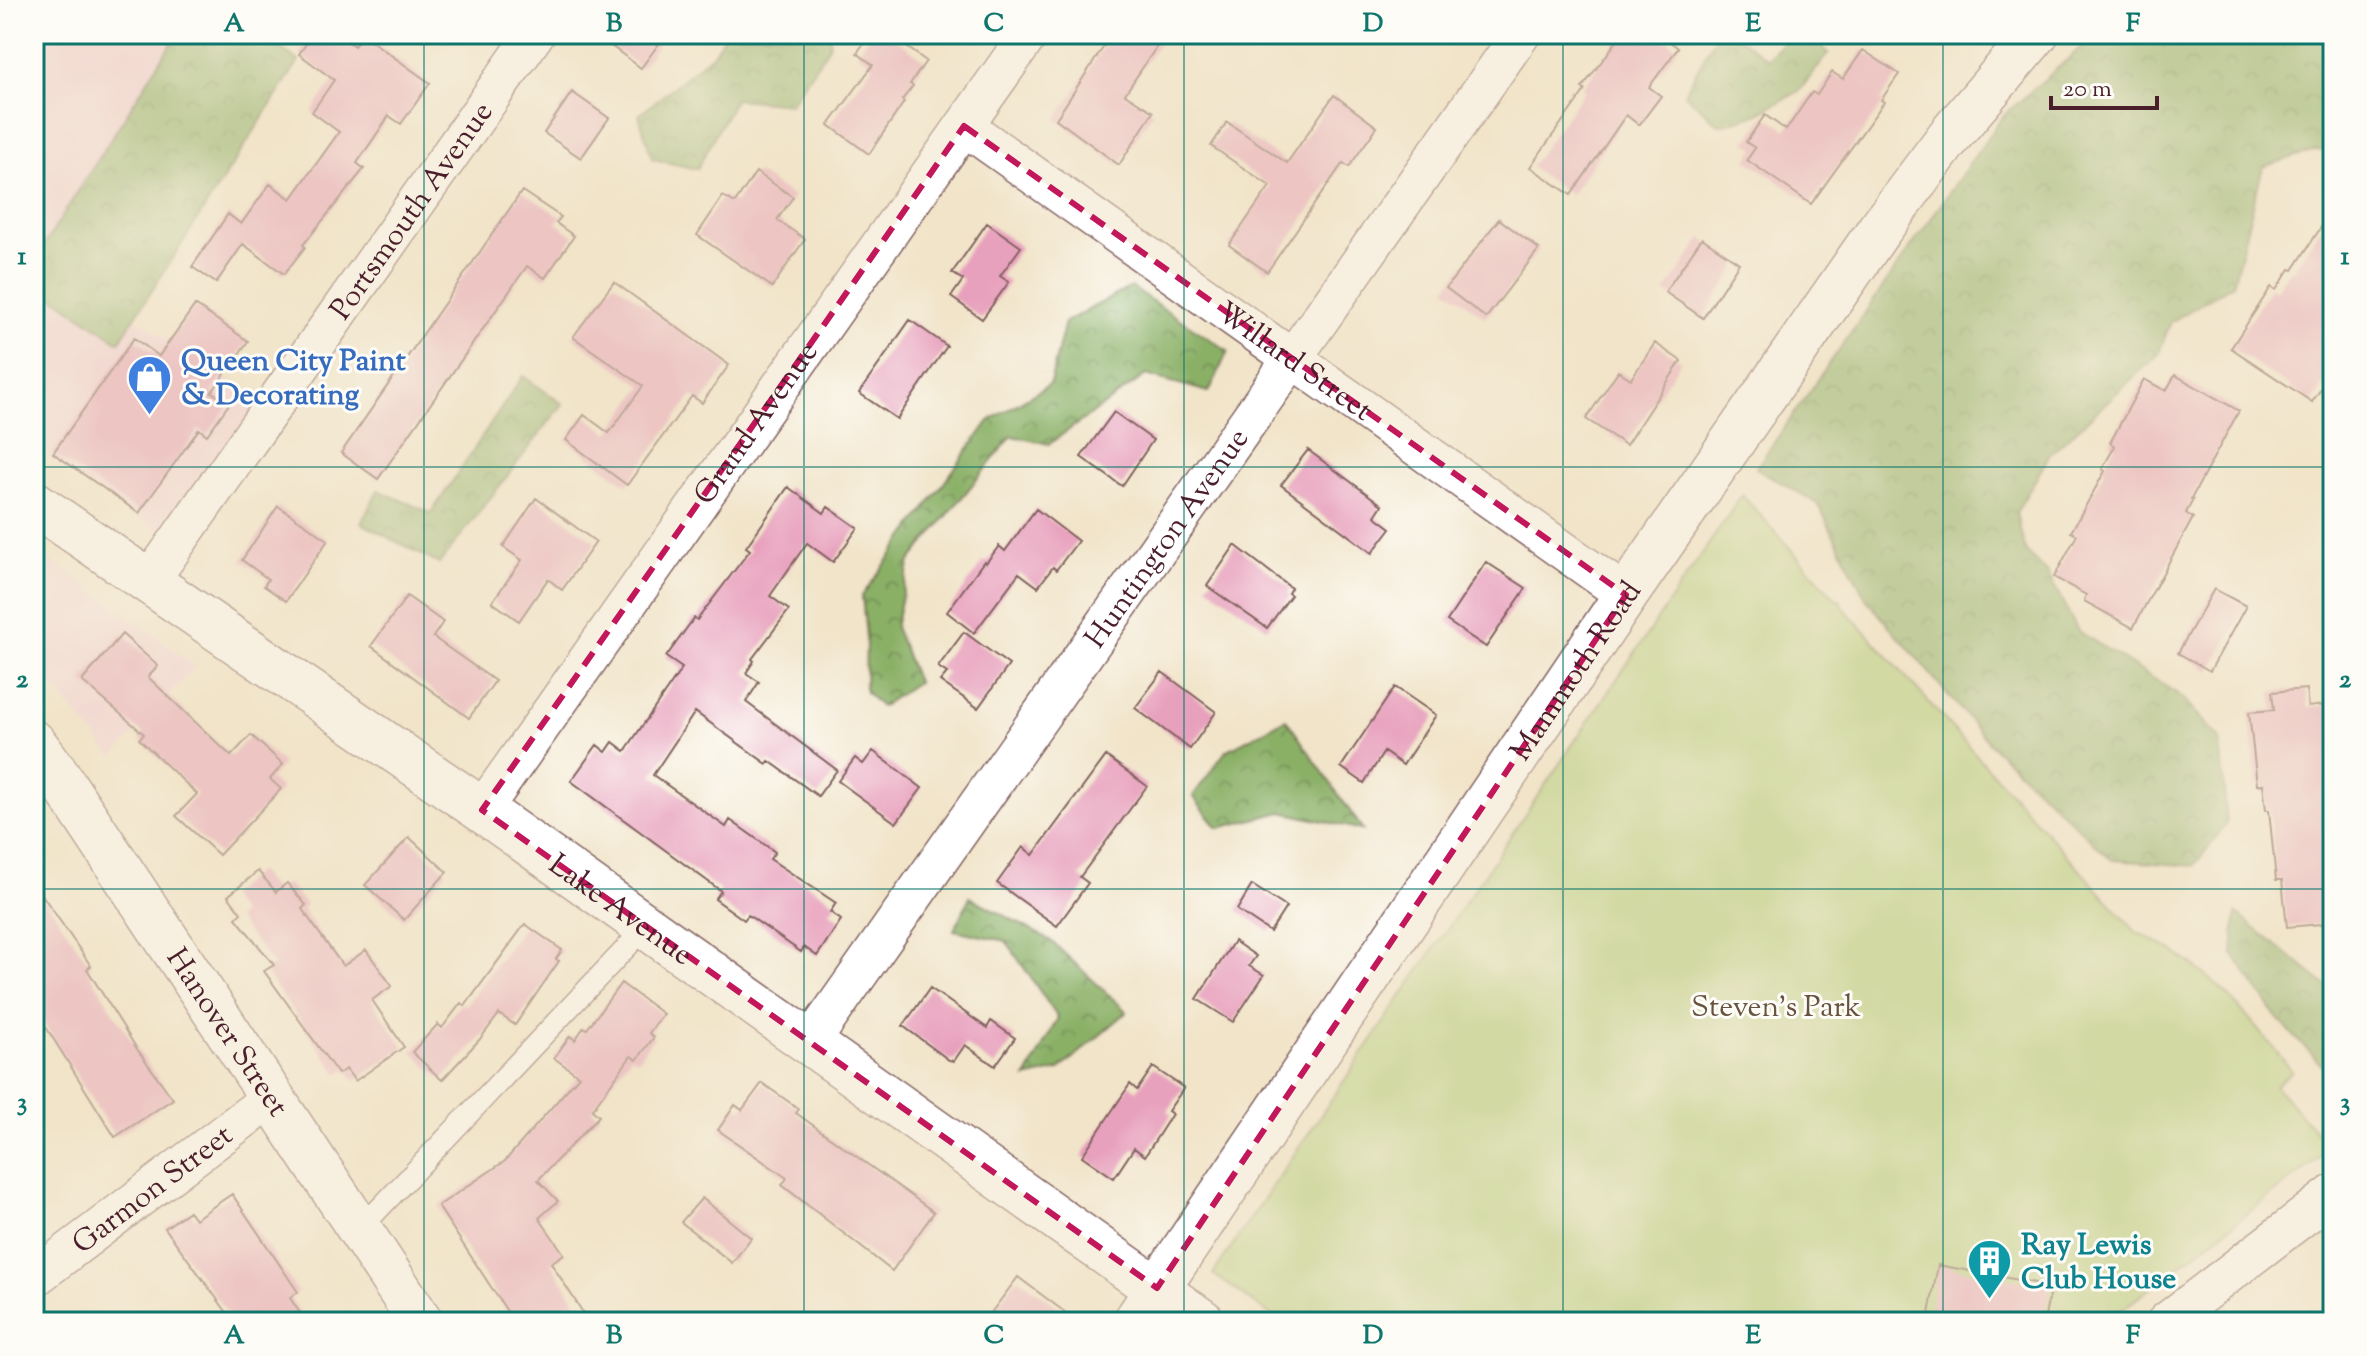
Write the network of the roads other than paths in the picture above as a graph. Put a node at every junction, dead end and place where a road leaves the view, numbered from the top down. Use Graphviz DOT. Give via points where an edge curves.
graph roads {
  1 [pos="535,34"];
  2 [pos="1029,34"];
  3 [pos="1521,34"];
  4 [pos="2036,34"];
  5 [pos="964,126"];
  6 [pos="1292,359"];
  7 [pos="34,503"];
  8 [pos="148,583"];
  9 [pos="1626,595"];
  10 [pos="41,767"];
  11 [pos="482,810"];
  12 [pos="646,927"];
  13 [pos="810,1043"];
  14 [pos="271,1098"];
  15 [pos="2333,1194"];
  16 [pos="360,1229"];
  17 [pos="34,1278"];
  18 [pos="1146,1305"];
  19 [pos="421,1322"];
  20 [pos="1203,1322"];
  21 [pos="2166,1322"];
  1 -- 8 [label="street, Portsmouth Avenue"];
  2 -- 5 [label="street, Grand Avenue"];
  3 -- 6 [label="street, Huntington Avenue"];
  4 -- 9 [label="main road, Mammoth Road" via="1879,230"];
  5 -- 6 [label="street, Willard Street"];
  5 -- 11 [label="street, Grand Avenue"];
  6 -- 9 [label="street, Willard Street"];
  6 -- 13 [label="street, Huntington Avenue"];
  7 -- 8 [label="main road, Lake Avenue"];
  8 -- 11 [label="main road, Lake Avenue"];
  9 -- 18 [label="main road, Mammoth Road"];
  10 -- 14 [label="main road, Hanover Street"];
  11 -- 12 [label="main road, Lake Avenue"];
  12 -- 13 [label="main road, Lake Avenue"];
  12 -- 16 [label="lane"];
  13 -- 18 [label="main road, Lake Avenue"];
  14 -- 16 [label="main road, Hanover Street"];
  14 -- 17 [label="street, Garmon Street"];
  15 -- 21 [label="street"];
  16 -- 19 [label="main road, Hanover Street"];
  18 -- 20 [label="main road, Lake Avenue"];
}
